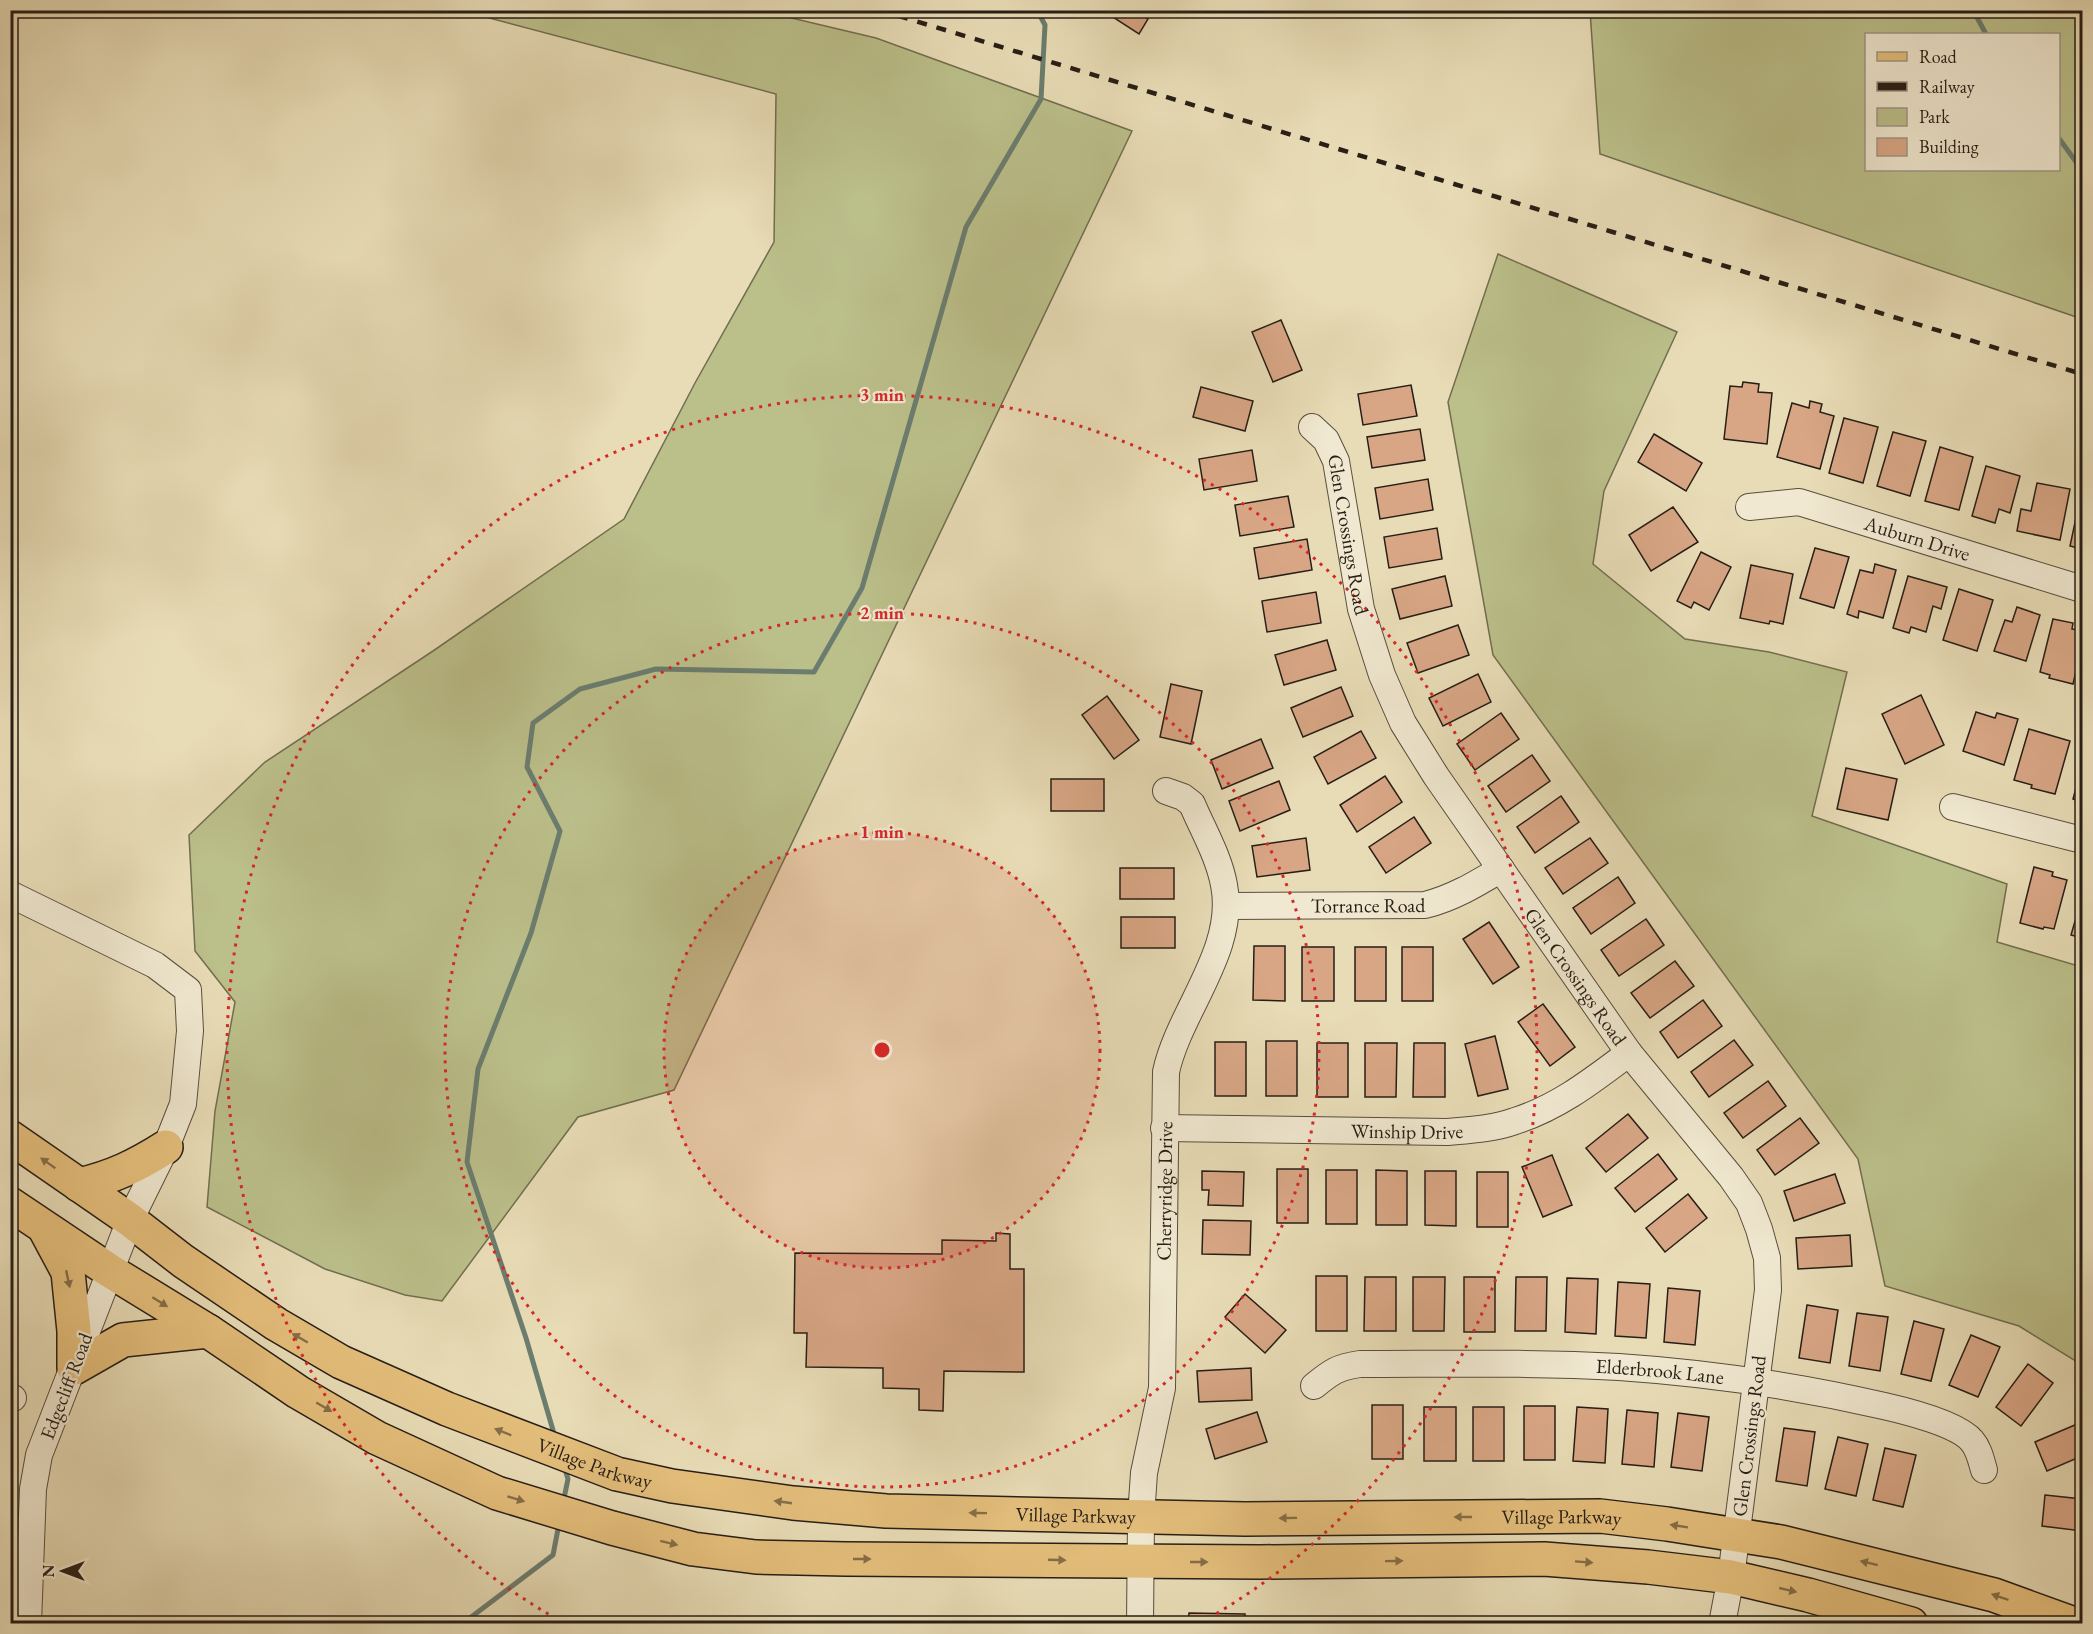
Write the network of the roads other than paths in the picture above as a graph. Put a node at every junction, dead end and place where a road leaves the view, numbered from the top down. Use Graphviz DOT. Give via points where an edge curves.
graph roads {
  1 [pos="1312,427"];
  2 [pos="1749,507"];
  3 [pos="2082,589"];
  4 [pos="1166,791"];
  5 [pos="1953,807"];
  6 [pos="2082,840"];
  7 [pos="1501,869"];
  8 [pos="10,894"];
  9 [pos="1226,906"];
  10 [pos="1629,1053"];
  11 [pos="1164,1128"];
  12 [pos="10,1137"];
  13 [pos="166,1147"];
  14 [pos="79,1185"];
  15 [pos="10,1204"];
  16 [pos="130,1220"];
  17 [pos="44,1227"];
  18 [pos="110,1271"];
  19 [pos="208,1331"];
  20 [pos="74,1368"];
  21 [pos="1756,1382"];
  22 [pos="1314,1386"];
  23 [pos="1984,1470"];
  24 [pos="1141,1517"];
  25 [pos="1737,1534"];
  26 [pos="1141,1562"];
  27 [pos="1731,1577"];
  28 [pos="28,1623"];
  29 [pos="1140,1623"];
  30 [pos="1722,1623"];
  31 [pos="1911,1623"];
  32 [pos="2074,1623"];
  1 -- 7 [label="street, Glen Crossings Road" via="1326,440 1336,461 1361,609 1382,675 1403,723"];
  2 -- 3 [label="street, Auburn Drive" via="1799,502"];
  4 -- 9 [label="street, Cherryridge Drive" via="1192,804 1221,870"];
  5 -- 6 [label="street"];
  7 -- 9 [label="street, Torrance Road" via="1464,891 1425,905"];
  7 -- 10 [label="street, Glen Crossings Road"];
  8 -- 13 [label="street, Edgecliff Road" via="155,965 188,990 190,1031 183,1104"];
  9 -- 11 [label="street, Cherryridge Drive" via="1217,951 1168,1059"];
  10 -- 11 [label="street, Winship Drive" via="1549,1108 1479,1130"];
  10 -- 21 [label="street, Glen Crossings Road" via="1749,1203 1767,1258 1768,1290"];
  11 -- 24 [label="street, Cherryridge Drive" via="1162,1388 1144,1473"];
  14 -- 12 [label="main road, one-way"];
  13 -- 14 [label="main road" via="121,1173"];
  13 -- 16 [label="street, Edgecliff Road"];
  14 -- 16 [label="main road"];
  15 -- 17 [label="main road"];
  16 -- 18 [label="street, Edgecliff Road"];
  24 -- 16 [label="main road, Village Parkway, one-way" via="885,1511 793,1503 617,1474 408,1393 341,1362 276,1324"];
  17 -- 18 [label="main road"];
  17 -- 20 [label="main road, one-way" via="68,1272"];
  18 -- 19 [label="main road, one-way"];
  18 -- 20 [label="street, Edgecliff Road"];
  19 -- 20 [label="main road" via="123,1340"];
  19 -- 26 [label="main road, one-way" via="298,1392 377,1438 497,1493 693,1549 756,1557"];
  20 -- 28 [label="street, Edgecliff Road" via="39,1455 33,1489"];
  21 -- 22 [label="street, Elderbrook Lane" via="1580,1365 1360,1364 1331,1371"];
  21 -- 23 [label="street, Elderbrook Lane" via="1848,1398 1958,1430 1971,1440"];
  21 -- 25 [label="street, Glen Crossings Road"];
  25 -- 24 [label="main road, Village Parkway, one-way" via="1600,1516"];
  24 -- 26 [label="street, Cherryridge Drive"];
  25 -- 27 [label="street, Glen Crossings Road"];
  32 -- 25 [label="main road, Village Parkway, one-way" via="1994,1594"];
  26 -- 27 [label="main road, one-way" via="1544,1559"];
  26 -- 29 [label="street, Cherryridge Drive"];
  27 -- 30 [label="street, Glen Crossings Road"];
  27 -- 31 [label="main road, one-way"];
}
